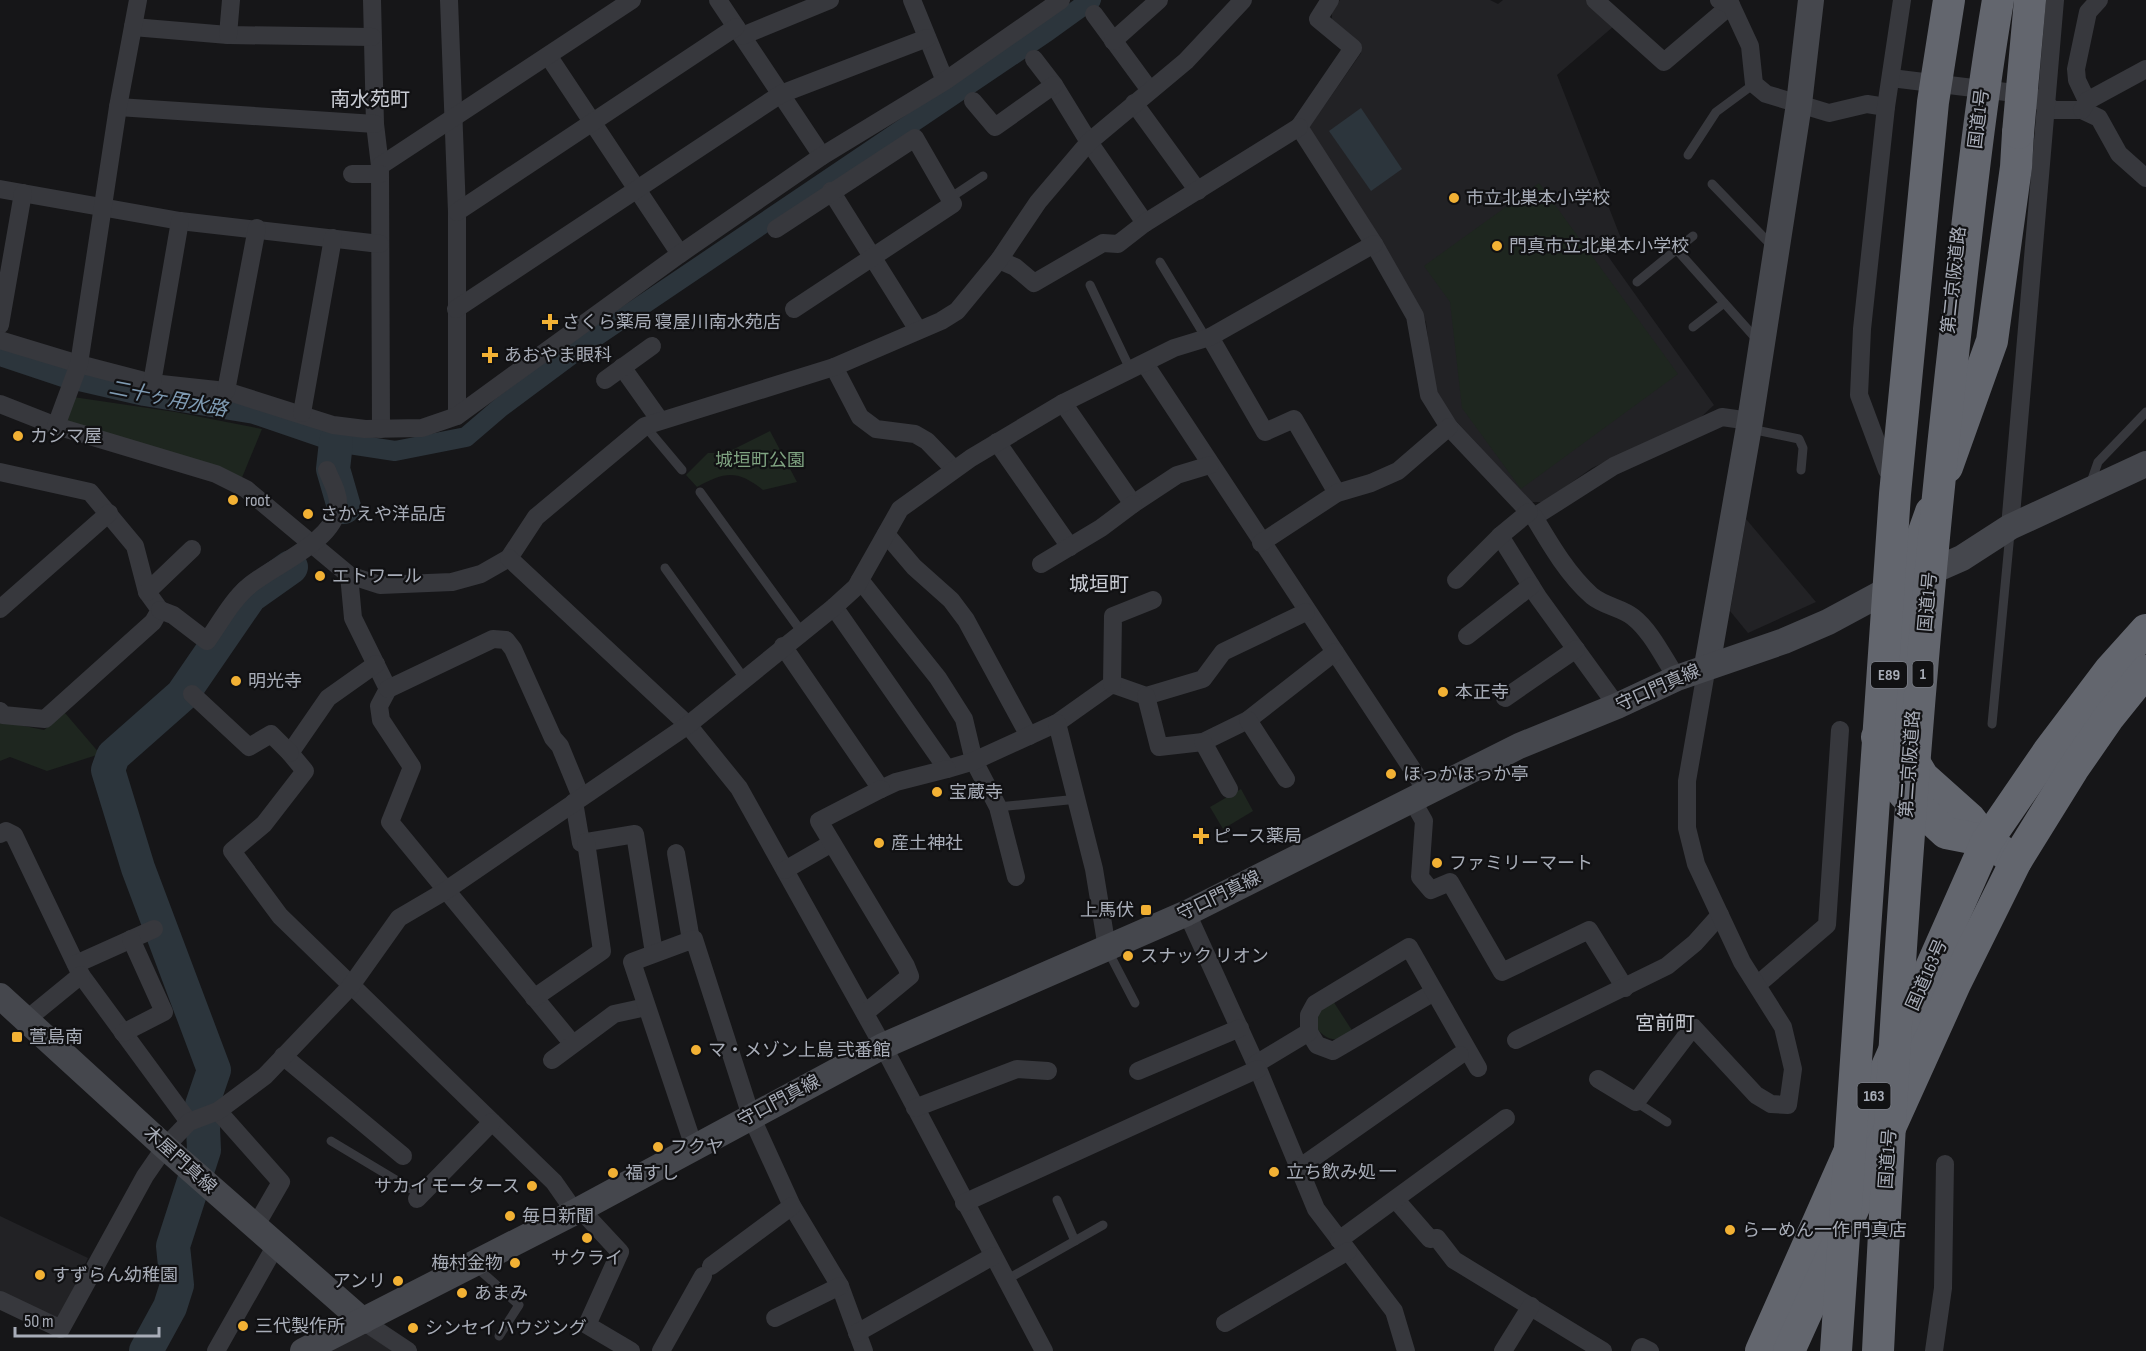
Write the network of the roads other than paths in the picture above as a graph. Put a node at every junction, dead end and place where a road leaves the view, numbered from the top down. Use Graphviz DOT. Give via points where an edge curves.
graph roads {
  1 [pos="138,0"];
  2 [pos="231,0"];
  3 [pos="372,0"];
  4 [pos="632,0"];
  5 [pos="718,0"];
  6 [pos="830,0"];
  7 [pos="912,0"];
  8 [pos="1061,0"];
  9 [pos="1159,0"];
  10 [pos="1243,0"];
  11 [pos="1330,0"];
  12 [pos="1595,0"];
  13 [pos="1811,0"];
  14 [pos="1902,0"];
  15 [pos="1951,0"];
  16 [pos="2030,0"];
  17 [pos="2055,0"];
  18 [pos="2099,0"];
  19 [pos="455,2"];
  20 [pos="1725,3"];
  21 [pos="1992,6"];
  22 [pos="1094,14"];
  23 [pos="133,27"];
  24 [pos="739,32"];
  25 [pos="1944,33"];
  26 [pos="228,35"];
  27 [pos="372,37"];
  28 [pos="927,38"];
  29 [pos="1113,41"];
  30 [pos="549,57"];
  31 [pos="1034,59"];
  32 [pos="2146,69"];
  33 [pos="1891,78"];
  34 [pos="945,81"];
  35 [pos="1754,84"];
  36 [pos="1054,85"];
  37 [pos="1149,89"];
  38 [pos="781,94"];
  39 [pos="973,101"];
  40 [pos="2045,102"];
  41 [pos="1134,103"];
  42 [pos="1799,104"];
  43 [pos="2085,105"];
  44 [pos="118,107"];
  45 [pos="1886,107"];
  46 [pos="453,116"];
  47 [pos="592,122"];
  48 [pos="375,124"];
  49 [pos="1299,127"];
  50 [pos="1089,142"];
  51 [pos="1688,155"];
  52 [pos="822,156"];
  53 [pos="380,170"];
  54 [pos="352,174"];
  55 [pos="983,176"];
  56 [pos="2146,178"];
  57 [pos="1712,184"];
  58 [pos="636,188"];
  59 [pos="0,189"];
  60 [pos="831,191"];
  61 [pos="1198,191"];
  62 [pos="23,193"];
  63 [pos="950,198"];
  64 [pos="102,207"];
  65 [pos="456,212"];
  66 [pos="180,221"];
  67 [pos="1145,223"];
  68 [pos="257,228"];
  69 [pos="776,230"];
  70 [pos="1693,236"];
  71 [pos="333,238"];
  72 [pos="380,244"];
  73 [pos="1374,244"];
  74 [pos="1677,250"];
  75 [pos="1776,251"];
  76 [pos="680,254"];
  77 [pos="873,259"];
  78 [pos="999,260"];
  79 [pos="1160,262"];
  80 [pos="1637,282"];
  81 [pos="1090,285"];
  82 [pos="1724,303"];
  83 [pos="456,309"];
  84 [pos="794,309"];
  85 [pos="0,325"];
  86 [pos="1693,327"];
  87 [pos="918,330"];
  88 [pos="1208,337"];
  89 [pos="0,340"];
  90 [pos="1762,345"];
  91 [pos="652,346"];
  92 [pos="622,367"];
  93 [pos="834,367"];
  94 [pos="1138,368"];
  95 [pos="76,371"];
  96 [pos="605,380"];
  97 [pos="152,382"];
  98 [pos="226,391"];
  99 [pos="1063,403"];
  100 [pos="0,404"];
  101 [pos="2146,412"];
  102 [pos="302,413"];
  103 [pos="457,416"];
  104 [pos="652,422"];
  105 [pos="1749,425"];
  106 [pos="56,426"];
  107 [pos="1449,427"];
  108 [pos="381,429"];
  109 [pos="997,442"];
  110 [pos="2146,464"];
  111 [pos="1210,465"];
  112 [pos="327,470"];
  113 [pos="682,470"];
  114 [pos="954,470"];
  115 [pos="1802,470"];
  116 [pos="1887,470"];
  117 [pos="0,472"];
  118 [pos="2088,491"];
  119 [pos="700,492"];
  120 [pos="1337,494"];
  121 [pos="1133,504"];
  122 [pos="109,513"];
  123 [pos="1531,515"];
  124 [pos="2010,527"];
  125 [pos="886,534"];
  126 [pos="1500,536"];
  127 [pos="1261,543"];
  128 [pos="312,544"];
  129 [pos="1070,547"];
  130 [pos="192,549"];
  131 [pos="509,558"];
  132 [pos="1041,564"];
  133 [pos="665,568"];
  134 [pos="349,575"];
  135 [pos="860,580"];
  136 [pos="1456,580"];
  137 [pos="1531,586"];
  138 [pos="1893,588"];
  139 [pos="147,592"];
  140 [pos="1153,600"];
  141 [pos="834,607"];
  142 [pos="0,609"];
  143 [pos="160,610"];
  144 [pos="1306,612"];
  145 [pos="2146,630"];
  146 [pos="801,631"];
  147 [pos="1467,636"];
  148 [pos="783,646"];
  149 [pos="1576,649"];
  150 [pos="1335,652"];
  151 [pos="376,664"];
  152 [pos="1707,666"];
  153 [pos="2146,671"];
  154 [pos="744,678"];
  155 [pos="1677,678"];
  156 [pos="1112,684"];
  157 [pos="388,689"];
  158 [pos="192,694"];
  159 [pos="1146,696"];
  160 [pos="1505,698"];
  161 [pos="1617,706"];
  162 [pos="0,711"];
  163 [pos="1248,720"];
  164 [pos="1057,723"];
  165 [pos="1992,724"];
  166 [pos="688,725"];
  167 [pos="1840,730"];
  168 [pos="1029,736"];
  169 [pos="1203,742"];
  170 [pos="290,753"];
  171 [pos="974,761"];
  172 [pos="947,769"];
  173 [pos="1286,779"];
  174 [pos="881,789"];
  175 [pos="1229,789"];
  176 [pos="1420,796"];
  177 [pos="1078,799"];
  178 [pos="578,800"];
  179 [pos="998,807"];
  180 [pos="0,834"];
  181 [pos="1987,841"];
  182 [pos="586,842"];
  183 [pos="832,843"];
  184 [pos="676,853"];
  185 [pos="2016,861"];
  186 [pos="785,870"];
  187 [pos="1016,877"];
  188 [pos="445,891"];
  189 [pos="1187,913"];
  190 [pos="1720,915"];
  191 [pos="154,929"];
  192 [pos="131,939"];
  193 [pos="691,940"];
  194 [pos="1107,948"];
  195 [pos="654,954"];
  196 [pos="78,969"];
  197 [pos="1757,986"];
  198 [pos="350,987"];
  199 [pos="1625,988"];
  200 [pos="1434,992"];
  201 [pos="0,996"];
  202 [pos="534,998"];
  203 [pos="1135,1003"];
  204 [pos="646,1007"];
  205 [pos="865,1013"];
  206 [pos="26,1020"];
  207 [pos="1240,1028"];
  208 [pos="1309,1032"];
  209 [pos="123,1033"];
  210 [pos="1516,1040"];
  211 [pos="572,1043"];
  212 [pos="883,1046"];
  213 [pos="1460,1055"];
  214 [pos="284,1056"];
  215 [pos="552,1060"];
  216 [pos="1257,1066"];
  217 [pos="1478,1068"];
  218 [pos="1048,1071"];
  219 [pos="1138,1071"];
  220 [pos="1598,1079"];
  221 [pos="1636,1102"];
  222 [pos="915,1108"];
  223 [pos="218,1111"];
  224 [pos="751,1116"];
  225 [pos="1506,1118"];
  226 [pos="189,1122"];
  227 [pos="492,1122"];
  228 [pos="1667,1122"];
  229 [pos="331,1141"];
  230 [pos="165,1147"];
  231 [pos="694,1147"];
  232 [pos="403,1156"];
  233 [pos="1945,1164"];
  234 [pos="1299,1168"];
  235 [pos="419,1197"];
  236 [pos="1057,1200"];
  237 [pos="1396,1200"];
  238 [pos="964,1203"];
  239 [pos="792,1206"];
  240 [pos="578,1210"];
  241 [pos="1103,1225"];
  242 [pos="255,1227"];
  243 [pos="1075,1241"];
  244 [pos="276,1245"];
  245 [pos="1344,1245"];
  246 [pos="993,1256"];
  247 [pos="473,1264"];
  248 [pos="1006,1280"];
  249 [pos="840,1286"];
  250 [pos="0,1300"];
  251 [pos="1530,1306"];
  252 [pos="775,1318"];
  253 [pos="363,1321"];
  254 [pos="1225,1323"];
  255 [pos="858,1333"];
  256 [pos="499,1336"];
  257 [pos="1790,1344"];
  258 [pos="308,1350"];
  259 [pos="216,1351"];
  260 [pos="408,1351"];
  261 [pos="632,1351"];
  262 [pos="661,1351"];
  263 [pos="864,1351"];
  264 [pos="1044,1351"];
  265 [pos="1406,1351"];
  266 [pos="1503,1351"];
  267 [pos="1603,1351"];
  268 [pos="1640,1351"];
  269 [pos="1650,1351"];
  270 [pos="1836,1351"];
  271 [pos="1841,1351"];
  272 [pos="1872,1351"];
  273 [pos="1878,1351"];
  274 [pos="1934,1351"];
  1 -- 23 [label="street"];
  2 -- 26 [label="street"];
  3 -- 27 [label="street"];
  4 -- 30 [label="street"];
  5 -- 24 [label="street"];
  6 -- 24 [label="street"];
  7 -- 28 [label="street"];
  8 -- 34 [label="street"];
  9 -- 29 [label="street"];
  10 -- 37 [label="street" via="1186,62"];
  11 -- 49 [label="street" via="1318,19 1353,48"];
  12 -- 20 [label="street" via="1664,62"];
  13 -- 42 [label="main road"];
  14 -- 33 [label="street"];
  15 -- 25 [label="highway, bridge"];
  15 -- 271 [label="highway, 第二京阪道路 / E89, bridge" via="1901,495"];
  16 -- 138 [label="highway, bridge" via="2016,167 1992,341"];
  17 -- 40 [label="street"];
  18 -- 43 [label="street" via="2088,12 2076,69"];
  19 -- 46 [label="street"];
  20 -- 35 [label="street" via="1750,46"];
  21 -- 272 [label="highway, 第二京阪道路 / E89, bridge" via="1974,105 1929,509 1900,890"];
  21 -- 273 [label="highway, 国道1号 / 1, bridge" via="1936,511 1905,890"];
  22 -- 29 [label="street"];
  23 -- 26 [label="street"];
  23 -- 44 [label="street"];
  24 -- 38 [label="street"];
  24 -- 47 [label="street"];
  25 -- 116 [label="highway, bridge" via="1928,69"];
  25 -- 270 [label="highway, bridge" via="1933,102 1895,494"];
  26 -- 27 [label="street"];
  27 -- 48 [label="street"];
  28 -- 34 [label="street"];
  28 -- 38 [label="street"];
  29 -- 37 [label="street"];
  30 -- 46 [label="street"];
  30 -- 47 [label="street"];
  31 -- 36 [label="street"];
  32 -- 43 [label="street"];
  33 -- 40 [label="street" via="2031,95"];
  33 -- 45 [label="street"];
  34 -- 52 [label="street"];
  35 -- 42 [label="street" via="1766,94"];
  35 -- 51 [label="lane" via="1716,112"];
  36 -- 39 [label="street" via="995,127"];
  36 -- 50 [label="street"];
  37 -- 41 [label="street"];
  38 -- 52 [label="street"];
  38 -- 58 [label="street"];
  40 -- 43 [label="street" via="2054,110"];
  40 -- 124 [label="street"];
  41 -- 50 [label="street"];
  41 -- 61 [label="street"];
  42 -- 45 [label="street" via="1829,113 1866,104"];
  42 -- 75 [label="main road"];
  43 -- 56 [label="street" via="2099,118 2119,154"];
  44 -- 48 [label="street"];
  44 -- 64 [label="street"];
  45 -- 116 [label="street" via="1862,329 1859,395"];
  46 -- 53 [label="street"];
  46 -- 65 [label="street"];
  47 -- 58 [label="street"];
  47 -- 65 [label="street"];
  48 -- 53 [label="street"];
  49 -- 61 [label="street"];
  49 -- 73 [label="street"];
  50 -- 67 [label="street"];
  50 -- 78 [label="street" via="1038,202"];
  52 -- 76 [label="street"];
  53 -- 54 [label="street"];
  53 -- 72 [label="street"];
  55 -- 63 [label="lane"];
  57 -- 75 [label="lane"];
  58 -- 76 [label="street"];
  58 -- 83 [label="street"];
  59 -- 62 [label="street"];
  60 -- 63 [label="street" via="915,138"];
  60 -- 69 [label="street"];
  60 -- 77 [label="street"];
  61 -- 67 [label="street"];
  62 -- 64 [label="street"];
  62 -- 85 [label="street"];
  63 -- 77 [label="street" via="953,204"];
  64 -- 66 [label="street"];
  64 -- 95 [label="street"];
  65 -- 83 [label="street"];
  66 -- 68 [label="street"];
  66 -- 97 [label="street"];
  67 -- 78 [label="street" via="1118,244 1103,243 1034,283"];
  68 -- 71 [label="street"];
  68 -- 98 [label="street"];
  70 -- 74 [label="lane"];
  71 -- 72 [label="street"];
  71 -- 102 [label="street"];
  72 -- 108 [label="street"];
  73 -- 88 [label="street"];
  73 -- 107 [label="street" via="1415,316 1429,395"];
  74 -- 80 [label="lane"];
  74 -- 82 [label="lane"];
  75 -- 90 [label="main road"];
  76 -- 103 [label="street"];
  77 -- 84 [label="street"];
  77 -- 87 [label="street"];
  78 -- 87 [label="street" via="957,311"];
  79 -- 88 [label="lane"];
  81 -- 94 [label="lane"];
  82 -- 86 [label="lane"];
  82 -- 90 [label="lane"];
  83 -- 103 [label="street"];
  87 -- 93 [label="street"];
  88 -- 94 [label="street" via="1174,348"];
  88 -- 120 [label="street" via="1265,432 1294,419"];
  89 -- 95 [label="street"];
  90 -- 105 [label="main road"];
  91 -- 92 [label="street"];
  92 -- 96 [label="street"];
  92 -- 104 [label="street"];
  93 -- 104 [label="street"];
  93 -- 114 [label="street" via="860,417 876,429 915,434"];
  94 -- 99 [label="street"];
  94 -- 111 [label="street"];
  95 -- 97 [label="street"];
  95 -- 106 [label="street"];
  97 -- 98 [label="street"];
  98 -- 102 [label="street"];
  99 -- 109 [label="street"];
  99 -- 121 [label="street"];
  100 -- 106 [label="street"];
  101 -- 118 [label="lane" via="2098,462"];
  102 -- 108 [label="street" via="333,424"];
  103 -- 108 [label="street" via="422,428"];
  104 -- 113 [label="lane"];
  104 -- 131 [label="street" via="536,518"];
  105 -- 115 [label="lane" via="1799,439 1803,448"];
  105 -- 123 [label="street" via="1722,417 1614,466"];
  105 -- 152 [label="main road"];
  106 -- 128 [label="street" via="216,474 246,489"];
  107 -- 120 [label="street" via="1398,471"];
  107 -- 123 [label="street"];
  109 -- 114 [label="street"];
  109 -- 129 [label="street"];
  110 -- 118 [label="main road, 守口門真線"];
  111 -- 121 [label="street" via="1177,475"];
  111 -- 127 [label="street"];
  112 -- 128 [label="street" via="338,496 338,507 330,526"];
  114 -- 125 [label="street" via="900,509"];
  116 -- 138 [label="highway" via="1886,524"];
  117 -- 122 [label="street" via="90,492"];
  118 -- 124 [label="main road, 守口門真線"];
  119 -- 146 [label="lane"];
  120 -- 127 [label="street"];
  121 -- 129 [label="street"];
  122 -- 139 [label="street" via="135,546"];
  122 -- 142 [label="street"];
  123 -- 126 [label="street"];
  123 -- 155 [label="street" via="1575,578 1592,596 1633,617"];
  124 -- 138 [label="main road, 守口門真線" via="1962,558"];
  124 -- 165 [label="lane"];
  125 -- 135 [label="street"];
  125 -- 168 [label="street" via="966,620"];
  126 -- 136 [label="street"];
  126 -- 137 [label="street"];
  127 -- 144 [label="street"];
  128 -- 134 [label="street"];
  128 -- 143 [label="street" via="246,588 207,641"];
  129 -- 132 [label="street"];
  130 -- 139 [label="street"];
  131 -- 134 [label="street" via="481,574 452,582 380,585"];
  131 -- 166 [label="street"];
  133 -- 154 [label="lane"];
  134 -- 151 [label="street" via="354,618"];
  135 -- 141 [label="street"];
  135 -- 171 [label="street" via="938,678 964,719"];
  137 -- 147 [label="street"];
  137 -- 149 [label="street"];
  138 -- 152 [label="main road, 守口門真線" via="1784,641"];
  138 -- 181 [label="highway" via="1904,745 1923,777 1970,819"];
  139 -- 143 [label="street"];
  140 -- 156 [label="street" via="1113,616"];
  141 -- 146 [label="street"];
  141 -- 172 [label="street"];
  143 -- 162 [label="street" via="153,622 45,719 3,715"];
  144 -- 150 [label="street"];
  144 -- 159 [label="street" via="1223,652 1203,679"];
  145 -- 181 [label="highway, 国道163号 / 163" via="2089,697"];
  146 -- 148 [label="street"];
  148 -- 154 [label="street"];
  148 -- 174 [label="street"];
  149 -- 160 [label="street"];
  149 -- 161 [label="street"];
  150 -- 163 [label="street"];
  150 -- 176 [label="street"];
  151 -- 157 [label="street"];
  151 -- 170 [label="street" via="327,698"];
  152 -- 155 [label="main road, 守口門真線"];
  152 -- 190 [label="street" via="1687,782 1687,828 1696,864"];
  153 -- 185 [label="highway, 国道163号 / 163" via="2073,769"];
  154 -- 166 [label="street"];
  155 -- 161 [label="main road, 守口門真線"];
  156 -- 159 [label="street"];
  156 -- 164 [label="street"];
  157 -- 178 [label="street" via="493,639 506,640 560,746"];
  157 -- 188 [label="street" via="379,706 381,720 412,767 390,822"];
  158 -- 170 [label="street" via="249,747 271,734"];
  159 -- 169 [label="street" via="1159,747"];
  161 -- 176 [label="main road, 守口門真線" via="1519,746"];
  163 -- 169 [label="street"];
  163 -- 173 [label="street"];
  164 -- 168 [label="street"];
  164 -- 177 [label="street"];
  166 -- 178 [label="street"];
  166 -- 186 [label="street" via="739,788"];
  167 -- 197 [label="street" via="1827,925"];
  168 -- 171 [label="street"];
  169 -- 175 [label="street"];
  170 -- 198 [label="street" via="306,771 264,824 232,851 280,916"];
  171 -- 172 [label="street"];
  171 -- 179 [label="street"];
  172 -- 174 [label="street"];
  174 -- 183 [label="street" via="819,821"];
  176 -- 189 [label="main road, 守口門真線"];
  176 -- 199 [label="street" via="1424,821 1420,877 1431,890 1450,882 1502,972 1589,930"];
  177 -- 179 [label="lane"];
  177 -- 194 [label="street"];
  178 -- 182 [label="street" via="581,843"];
  178 -- 188 [label="street"];
  179 -- 187 [label="street"];
  180 -- 196 [label="street" via="6,831 14,835"];
  181 -- 185 [label="highway"];
  181 -- 257 [label="highway, 国道163号 / 163"];
  182 -- 195 [label="street" via="635,834"];
  182 -- 202 [label="street" via="602,951"];
  183 -- 186 [label="street"];
  183 -- 205 [label="street" via="910,976"];
  184 -- 193 [label="street"];
  185 -- 257 [label="highway, 国道163号 / 163" via="1955,984"];
  186 -- 205 [label="street"];
  188 -- 198 [label="street" via="399,918"];
  188 -- 202 [label="street"];
  189 -- 194 [label="main road, 守口門真線"];
  189 -- 207 [label="street"];
  190 -- 197 [label="street"];
  190 -- 199 [label="street" via="1667,966"];
  191 -- 192 [label="street"];
  192 -- 196 [label="street"];
  192 -- 209 [label="street" via="164,1012"];
  193 -- 195 [label="street"];
  193 -- 224 [label="street" via="694,939"];
  194 -- 203 [label="lane"];
  194 -- 212 [label="main road, 守口門真線"];
  195 -- 204 [label="street" via="632,962"];
  196 -- 206 [label="street"];
  196 -- 209 [label="street"];
  197 -- 221 [label="street" via="1784,1027 1793,1069 1788,1105 1771,1104 1756,1095 1693,1027"];
  198 -- 214 [label="street"];
  198 -- 227 [label="street"];
  199 -- 210 [label="street"];
  200 -- 208 [label="street" via="1333,1051 1317,1046"];
  200 -- 208 [label="street" via="1409,947 1315,1004 1309,1015"];
  200 -- 217 [label="street"];
  201 -- 206 [label="main road, 木屋門真線"];
  202 -- 211 [label="street"];
  204 -- 211 [label="street" via="614,1014"];
  204 -- 231 [label="street"];
  205 -- 212 [label="street"];
  206 -- 230 [label="main road, 木屋門真線"];
  207 -- 216 [label="street"];
  207 -- 219 [label="street"];
  208 -- 216 [label="street"];
  209 -- 226 [label="street"];
  211 -- 215 [label="street"];
  212 -- 222 [label="street"];
  212 -- 224 [label="main road, 守口門真線"];
  213 -- 234 [label="street"];
  214 -- 223 [label="street" via="265,1076"];
  214 -- 232 [label="street"];
  216 -- 234 [label="street"];
  216 -- 238 [label="street"];
  218 -- 222 [label="street" via="1017,1069"];
  220 -- 221 [label="street"];
  221 -- 228 [label="lane"];
  222 -- 238 [label="street"];
  223 -- 226 [label="street"];
  223 -- 242 [label="street" via="281,1182"];
  224 -- 231 [label="main road, 守口門真線"];
  224 -- 239 [label="street"];
  225 -- 237 [label="street"];
  226 -- 230 [label="street"];
  227 -- 235 [label="street"];
  227 -- 240 [label="street"];
  229 -- 235 [label="lane"];
  230 -- 242 [label="main road, 木屋門真線"];
  230 -- 250 [label="street" via="61,1329"];
  231 -- 240 [label="main road, 守口門真線"];
  233 -- 274 [label="street" via="1943,1288"];
  234 -- 245 [label="street" via="1316,1209"];
  236 -- 243 [label="lane"];
  237 -- 245 [label="street"];
  237 -- 251 [label="street" via="1430,1239 1437,1238 1454,1260"];
  238 -- 246 [label="street"];
  239 -- 249 [label="street"];
  239 -- 262 [label="street" via="707,1271"];
  240 -- 247 [label="main road, 守口門真線"];
  240 -- 261 [label="street" via="620,1252 587,1325"];
  241 -- 243 [label="lane"];
  242 -- 244 [label="main road, 木屋門真線"];
  243 -- 248 [label="lane"];
  244 -- 253 [label="main road, 木屋門真線"];
  244 -- 259 [label="street"];
  245 -- 254 [label="street"];
  245 -- 265 [label="street" via="1394,1311"];
  246 -- 248 [label="street"];
  246 -- 255 [label="street"];
  247 -- 253 [label="main road, 守口門真線"];
  247 -- 256 [label="lane" via="519,1305"];
  248 -- 264 [label="street"];
  249 -- 252 [label="street"];
  249 -- 255 [label="street"];
  251 -- 266 [label="street"];
  251 -- 267 [label="street"];
  253 -- 258 [label="main road, 守口門真線"];
  253 -- 260 [label="street"];
  255 -- 263 [label="street"];
  268 -- 269 [label="street" via="1642,1347"];
}
